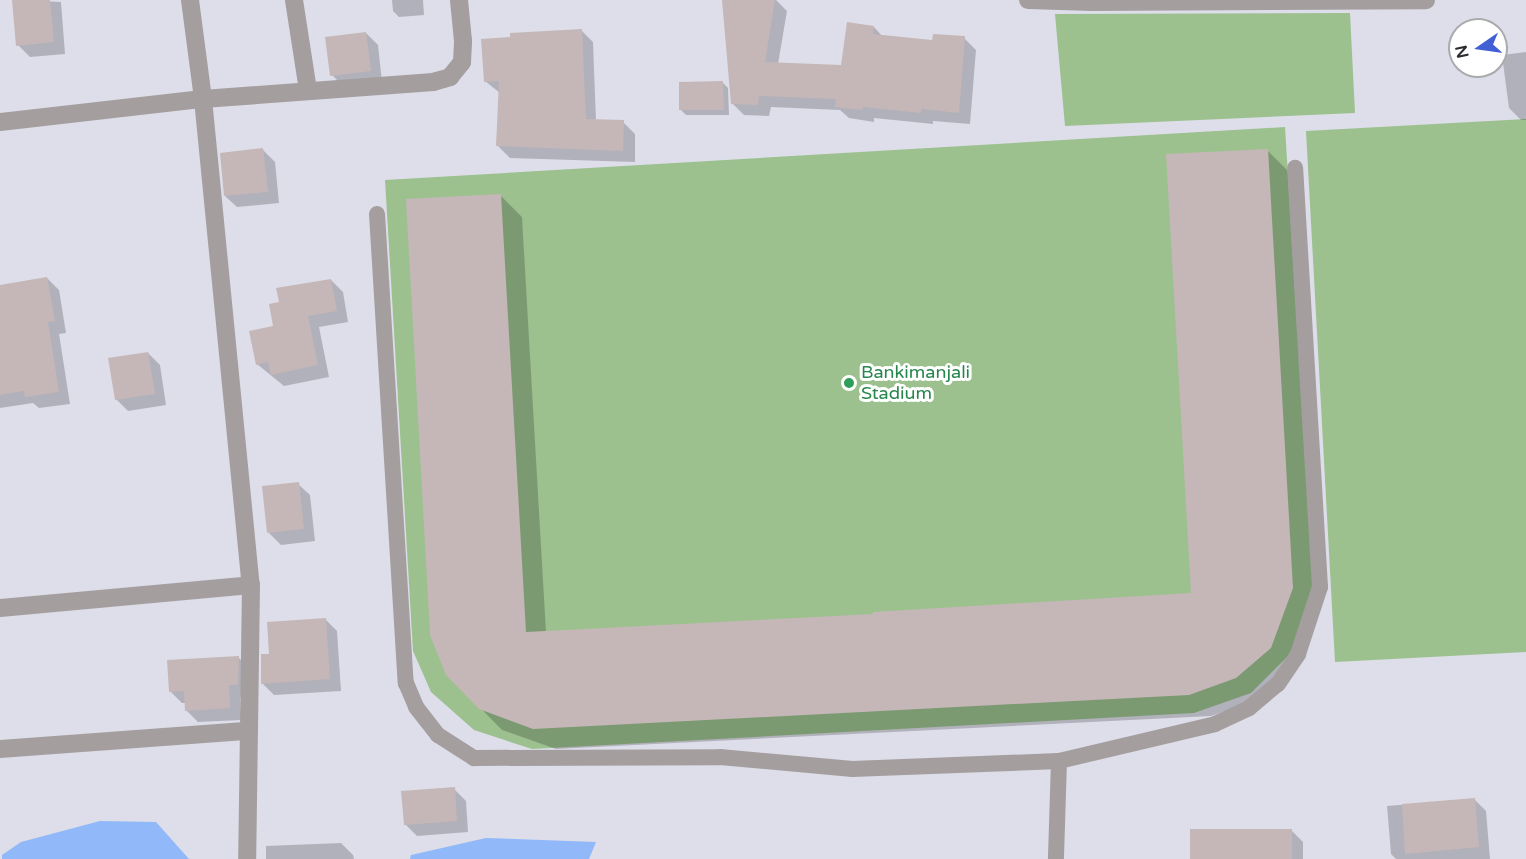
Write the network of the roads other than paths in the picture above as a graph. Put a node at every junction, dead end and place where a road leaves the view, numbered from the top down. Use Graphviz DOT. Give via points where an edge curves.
graph roads {
  1 [pos="190,0"];
  2 [pos="294,0"];
  3 [pos="459,0"];
  4 [pos="1028,0"];
  5 [pos="1426,0"];
  6 [pos="1092,1"];
  7 [pos="308,90"];
  8 [pos="203,99"];
  9 [pos="0,122"];
  10 [pos="1295,168"];
  11 [pos="377,214"];
  12 [pos="251,585"];
  13 [pos="0,608"];
  14 [pos="248,731"];
  15 [pos="0,749"];
  16 [pos="1059,760"];
  17 [pos="247,859"];
  18 [pos="1056,859"];
  1 -- 8 [label="street"];
  2 -- 7 [label="street"];
  3 -- 7 [label="street" via="462,62 450,77 433,82"];
  4 -- 6 [label="street"];
  5 -- 6 [label="street"];
  7 -- 8 [label="street"];
  8 -- 9 [label="street"];
  8 -- 12 [label="street"];
  10 -- 16 [label="lane" via="1320,587 1298,654 1278,684 1249,708 1215,724"];
  11 -- 16 [label="lane" via="406,683 416,707 438,735 474,758 720,757 852,769"];
  12 -- 13 [label="street"];
  12 -- 14 [label="street"];
  14 -- 15 [label="street"];
  14 -- 17 [label="street"];
  16 -- 18 [label="lane"];
}
